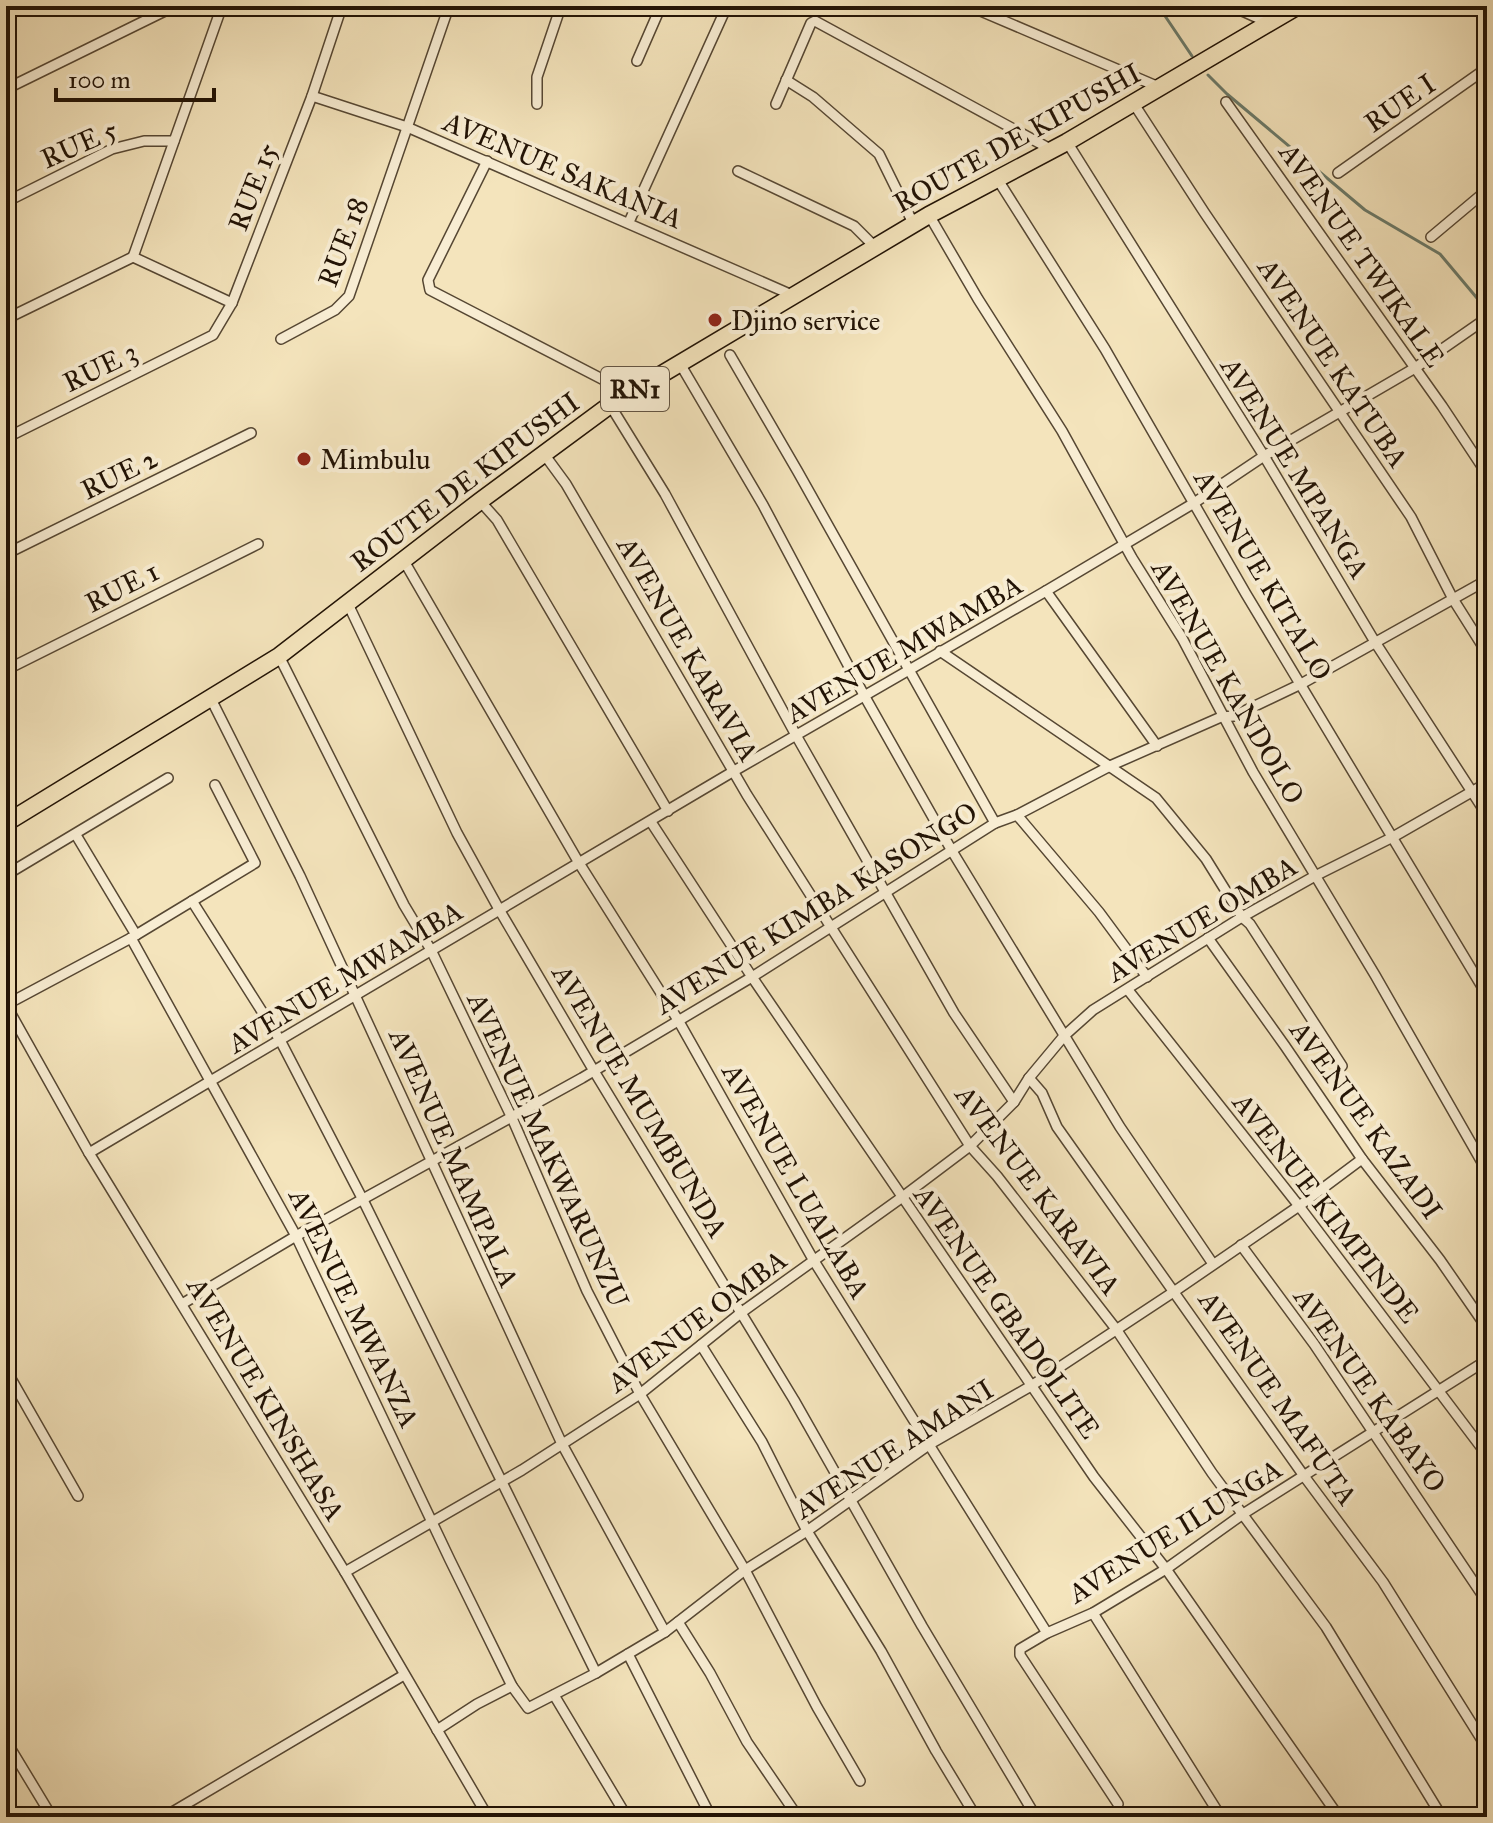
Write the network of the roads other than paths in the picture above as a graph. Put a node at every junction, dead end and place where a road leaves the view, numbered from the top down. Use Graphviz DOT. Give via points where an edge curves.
graph roads {
  1 [pos="175,6"];
  2 [pos="222,6"];
  3 [pos="342,6"];
  4 [pos="449,6"];
  5 [pos="561,6"];
  6 [pos="661,6"];
  7 [pos="727,6"];
  8 [pos="969,6"];
  9 [pos="1231,6"];
  10 [pos="1298,6"];
  11 [pos="1269,23"];
  12 [pos="637,61"];
  13 [pos="1487,68"];
  14 [pos="786,80"];
  15 [pos="1161,88"];
  16 [pos="6,89"];
  17 [pos="312,96"];
  18 [pos="1226,102"];
  19 [pos="537,104"];
  20 [pos="776,104"];
  21 [pos="1134,104"];
  22 [pos="407,127"];
  23 [pos="174,141"];
  24 [pos="1060,146"];
  25 [pos="487,161"];
  26 [pos="738,171"];
  27 [pos="1338,173"];
  28 [pos="998,180"];
  29 [pos="1487,190"];
  30 [pos="6,202"];
  31 [pos="929,215"];
  32 [pos="629,222"];
  33 [pos="914,225"];
  34 [pos="1431,237"];
  35 [pos="875,247"];
  36 [pos="133,257"];
  37 [pos="792,295"];
  38 [pos="232,303"];
  39 [pos="1487,318"];
  40 [pos="6,319"];
  41 [pos="213,335"];
  42 [pos="281,339"];
  43 [pos="730,355"];
  44 [pos="679,362"];
  45 [pos="1415,368"];
  46 [pos="629,393"];
  47 [pos="610,405"];
  48 [pos="1339,412"];
  49 [pos="251,433"];
  50 [pos="6,438"];
  51 [pos="544,454"];
  52 [pos="1264,456"];
  53 [pos="1487,474"];
  54 [pos="480,501"];
  55 [pos="1194,503"];
  56 [pos="1124,543"];
  57 [pos="258,544"];
  58 [pos="6,554"];
  59 [pos="404,561"];
  60 [pos="1487,580"];
  61 [pos="1046,591"];
  62 [pos="1453,599"];
  63 [pos="348,604"];
  64 [pos="1375,642"];
  65 [pos="940,651"];
  66 [pos="1487,653"];
  67 [pos="279,656"];
  68 [pos="6,670"];
  69 [pos="907,670"];
  70 [pos="1301,684"];
  71 [pos="865,697"];
  72 [pos="211,699"];
  73 [pos="1221,717"];
  74 [pos="797,737"];
  75 [pos="1157,746"];
  76 [pos="1112,765"];
  77 [pos="734,771"];
  78 [pos="168,778"];
  79 [pos="1487,783"];
  80 [pos="215,785"];
  81 [pos="1472,792"];
  82 [pos="668,811"];
  83 [pos="1017,815"];
  84 [pos="1487,815"];
  85 [pos="651,822"];
  86 [pos="6,823"];
  87 [pos="995,823"];
  88 [pos="76,835"];
  89 [pos="1393,837"];
  90 [pos="952,851"];
  91 [pos="579,863"];
  92 [pos="6,875"];
  93 [pos="1315,876"];
  94 [pos="886,891"];
  95 [pos="192,901"];
  96 [pos="500,911"];
  97 [pos="1242,917"];
  98 [pos="832,927"];
  99 [pos="134,937"];
  100 [pos="1208,938"];
  101 [pos="431,950"];
  102 [pos="752,977"];
  103 [pos="1147,977"];
  104 [pos="1128,990"];
  105 [pos="1487,995"];
  106 [pos="357,997"];
  107 [pos="6,1003"];
  108 [pos="678,1020"];
  109 [pos="1064,1036"];
  110 [pos="280,1040"];
  111 [pos="1342,1066"];
  112 [pos="594,1071"];
  113 [pos="1029,1078"];
  114 [pos="212,1082"];
  115 [pos="1014,1102"];
  116 [pos="512,1118"];
  117 [pos="970,1146"];
  118 [pos="89,1153"];
  119 [pos="1362,1159"];
  120 [pos="431,1163"];
  121 [pos="1487,1171"];
  122 [pos="901,1198"];
  123 [pos="363,1200"];
  124 [pos="1299,1206"];
  125 [pos="296,1236"];
  126 [pos="1241,1245"];
  127 [pos="814,1261"];
  128 [pos="1213,1264"];
  129 [pos="1175,1291"];
  130 [pos="182,1304"];
  131 [pos="742,1312"];
  132 [pos="1487,1328"];
  133 [pos="1116,1329"];
  134 [pos="701,1345"];
  135 [pos="1487,1360"];
  136 [pos="6,1370"];
  137 [pos="9,1383"];
  138 [pos="1031,1386"];
  139 [pos="1440,1390"];
  140 [pos="640,1394"];
  141 [pos="1373,1431"];
  142 [pos="562,1444"];
  143 [pos="930,1444"];
  144 [pos="1487,1455"];
  145 [pos="1304,1476"];
  146 [pos="502,1480"];
  147 [pos="78,1496"];
  148 [pos="850,1502"];
  149 [pos="1243,1514"];
  150 [pos="433,1521"];
  151 [pos="807,1531"];
  152 [pos="1166,1569"];
  153 [pos="745,1570"];
  154 [pos="345,1572"];
  155 [pos="1487,1602"];
  156 [pos="1093,1613"];
  157 [pos="678,1622"];
  158 [pos="665,1632"];
  159 [pos="1047,1633"];
  160 [pos="628,1654"];
  161 [pos="596,1673"];
  162 [pos="404,1675"];
  163 [pos="512,1686"];
  164 [pos="554,1695"];
  165 [pos="524,1704"];
  166 [pos="437,1730"];
  167 [pos="6,1741"];
  168 [pos="1487,1748"];
  169 [pos="9,1753"];
  170 [pos="860,1781"];
  171 [pos="1118,1804"];
  172 [pos="1218,1816"];
  173 [pos="52,1817"];
  174 [pos="164,1817"];
  175 [pos="488,1817"];
  176 [pos="627,1817"];
  177 [pos="711,1817"];
  178 [pos="798,1817"];
  179 [pos="976,1817"];
  180 [pos="1036,1817"];
  181 [pos="1339,1817"];
  182 [pos="1442,1817"];
  1 -- 16 [label="street"];
  2 -- 23 [label="street"];
  3 -- 17 [label="street, RUE 15"];
  4 -- 22 [label="street, RUE 18"];
  5 -- 19 [label="street" via="537,77"];
  6 -- 12 [label="street"];
  7 -- 32 [label="street"];
  8 -- 15 [label="street"];
  9 -- 11 [label="street"];
  10 -- 11 [label="highway, ROUTE DE KIPUSHI / RN1"];
  11 -- 15 [label="highway, ROUTE DE KIPUSHI / RN1"];
  13 -- 27 [label="street, RUE I"];
  14 -- 20 [label="street"];
  14 -- 24 [label="street" via="811,23 817,21"];
  14 -- 33 [label="street" via="879,154"];
  15 -- 21 [label="highway, ROUTE DE KIPUSHI / RN1"];
  17 -- 22 [label="street, AVENUE SAKANIA"];
  17 -- 38 [label="street, RUE 15"];
  18 -- 45 [label="street, AVENUE TWIKALE"];
  21 -- 24 [label="highway, ROUTE DE KIPUSHI / RN1"];
  21 -- 48 [label="street, AVENUE KATUBA"];
  22 -- 25 [label="street, AVENUE SAKANIA"];
  22 -- 42 [label="street, RUE 18" via="346,301"];
  23 -- 30 [label="street, RUE 5" via="112,149"];
  23 -- 36 [label="street"];
  24 -- 28 [label="highway, ROUTE DE KIPUSHI / RN1"];
  24 -- 52 [label="street, AVENUE MPANGA"];
  25 -- 32 [label="street, AVENUE SAKANIA"];
  25 -- 46 [label="street" via="428,280 430,290"];
  26 -- 35 [label="street" via="854,226"];
  28 -- 31 [label="highway, ROUTE DE KIPUSHI / RN1"];
  28 -- 55 [label="street, AVENUE KITALO"];
  29 -- 34 [label="street"];
  31 -- 33 [label="highway, ROUTE DE KIPUSHI / RN1"];
  31 -- 56 [label="street, AVENUE KANDOLO"];
  32 -- 37 [label="street, AVENUE SAKANIA"];
  33 -- 35 [label="highway, ROUTE DE KIPUSHI / RN1"];
  35 -- 37 [label="highway, ROUTE DE KIPUSHI / RN1"];
  36 -- 38 [label="street"];
  36 -- 40 [label="street"];
  37 -- 44 [label="highway, ROUTE DE KIPUSHI / RN1"];
  38 -- 41 [label="street, RUE 15"];
  39 -- 45 [label="street, AVENUE MWAMBA"];
  41 -- 50 [label="street, RUE 3"];
  43 -- 69 [label="street"];
  44 -- 46 [label="highway, ROUTE DE KIPUSHI / RN1"];
  44 -- 71 [label="street" via="763,505"];
  45 -- 48 [label="street, AVENUE MWAMBA"];
  45 -- 53 [label="street, AVENUE TWIKALE"];
  46 -- 47 [label="highway, ROUTE DE KIPUSHI / RN1"];
  47 -- 51 [label="highway, ROUTE DE KIPUSHI / RN1"];
  47 -- 74 [label="street" via="665,494"];
  48 -- 52 [label="street, AVENUE MWAMBA"];
  48 -- 62 [label="street, AVENUE KATUBA" via="1411,517"];
  49 -- 58 [label="street, RUE 2"];
  51 -- 54 [label="highway, ROUTE DE KIPUSHI / RN1"];
  51 -- 77 [label="street, AVENUE KARAVIA"];
  52 -- 55 [label="street, AVENUE MWAMBA"];
  52 -- 64 [label="street, AVENUE MPANGA"];
  54 -- 59 [label="highway, ROUTE DE KIPUSHI / RN1"];
  54 -- 82 [label="street" via="497,520"];
  55 -- 56 [label="street, AVENUE MWAMBA"];
  55 -- 70 [label="street, AVENUE KITALO"];
  56 -- 61 [label="street, AVENUE MWAMBA"];
  56 -- 73 [label="street, AVENUE KANDOLO" via="1182,638"];
  57 -- 68 [label="street, RUE 1"];
  59 -- 63 [label="highway, ROUTE DE KIPUSHI / RN1"];
  59 -- 91 [label="street, AVENUE LUALABA"];
  60 -- 62 [label="street, AVENUE KIMBA KASONGO"];
  61 -- 65 [label="street, AVENUE MWAMBA"];
  61 -- 75 [label="street"];
  62 -- 64 [label="street, AVENUE KIMBA KASONGO"];
  62 -- 66 [label="street, AVENUE KATUBA"];
  63 -- 67 [label="highway, ROUTE DE KIPUSHI / RN1"];
  63 -- 96 [label="street, AVENUE MUMBUNDA"];
  64 -- 70 [label="street, AVENUE KIMBA KASONGO"];
  64 -- 81 [label="street, AVENUE MPANGA"];
  65 -- 69 [label="street, AVENUE MWAMBA"];
  65 -- 76 [label="street"];
  67 -- 72 [label="highway, ROUTE DE KIPUSHI / RN1"];
  67 -- 101 [label="street, AVENUE MAKWARUNZU"];
  69 -- 71 [label="street, AVENUE MWAMBA"];
  69 -- 87 [label="street"];
  70 -- 73 [label="street, AVENUE KIMBA KASONGO" via="1234,716"];
  70 -- 89 [label="street, AVENUE KITALO"];
  71 -- 74 [label="street, AVENUE MWAMBA"];
  71 -- 90 [label="street"];
  72 -- 86 [label="highway, ROUTE DE KIPUSHI / RN1"];
  72 -- 106 [label="street, AVENUE MAMPALA"];
  73 -- 75 [label="street, AVENUE KIMBA KASONGO"];
  73 -- 93 [label="street, AVENUE KANDOLO"];
  74 -- 77 [label="street, AVENUE MWAMBA"];
  74 -- 94 [label="street"];
  75 -- 76 [label="street, AVENUE KIMBA KASONGO"];
  76 -- 83 [label="street, AVENUE KIMBA KASONGO"];
  76 -- 97 [label="street" via="1177,821"];
  77 -- 82 [label="street, AVENUE MWAMBA"];
  77 -- 98 [label="street, AVENUE KARAVIA"];
  78 -- 88 [label="street"];
  79 -- 81 [label="street, AVENUE OMBA"];
  80 -- 95 [label="street" via="256,862"];
  81 -- 84 [label="street, AVENUE MPANGA"];
  81 -- 89 [label="street, AVENUE OMBA"];
  82 -- 85 [label="street, AVENUE MWAMBA"];
  83 -- 87 [label="street, AVENUE KIMBA KASONGO"];
  83 -- 103 [label="street"];
  85 -- 91 [label="street, AVENUE MWAMBA"];
  85 -- 102 [label="street, AVENUE GBADOLITE"];
  87 -- 90 [label="street, AVENUE KIMBA KASONGO"];
  88 -- 92 [label="street"];
  88 -- 99 [label="street, AVENUE MWANZA"];
  89 -- 93 [label="street, AVENUE OMBA"];
  89 -- 105 [label="street, AVENUE KITALO"];
  90 -- 94 [label="street, AVENUE KIMBA KASONGO"];
  90 -- 109 [label="street"];
  91 -- 96 [label="street, AVENUE MWAMBA"];
  91 -- 108 [label="street, AVENUE LUALABA"];
  93 -- 97 [label="street, AVENUE OMBA"];
  93 -- 121 [label="street, AVENUE KANDOLO"];
  94 -- 98 [label="street, AVENUE KIMBA KASONGO"];
  94 -- 115 [label="street" via="954,1013"];
  95 -- 99 [label="street"];
  95 -- 110 [label="street"];
  96 -- 101 [label="street, AVENUE MWAMBA"];
  96 -- 112 [label="street, AVENUE MUMBUNDA"];
  97 -- 100 [label="street, AVENUE OMBA"];
  97 -- 111 [label="street"];
  98 -- 102 [label="street, AVENUE KIMBA KASONGO"];
  98 -- 117 [label="street, AVENUE KARAVIA"];
  99 -- 107 [label="street"];
  99 -- 114 [label="street, AVENUE MWANZA"];
  100 -- 103 [label="street, AVENUE OMBA"];
  100 -- 119 [label="street, AVENUE KAZADI"];
  101 -- 106 [label="street, AVENUE MWAMBA"];
  101 -- 116 [label="street, AVENUE MAKWARUNZU"];
  102 -- 108 [label="street, AVENUE KIMBA KASONGO"];
  102 -- 122 [label="street, AVENUE GBADOLITE"];
  103 -- 104 [label="street, AVENUE OMBA"];
  104 -- 109 [label="street, AVENUE OMBA" via="1093,1010"];
  104 -- 124 [label="street, AVENUE KIMPINDE"];
  106 -- 110 [label="street, AVENUE MWAMBA"];
  106 -- 120 [label="street, AVENUE MAMPALA"];
  107 -- 118 [label="street, AVENUE KINSHASA"];
  108 -- 112 [label="street, AVENUE KIMBA KASONGO"];
  108 -- 127 [label="street, AVENUE LUALABA"];
  109 -- 113 [label="street, AVENUE OMBA"];
  109 -- 128 [label="street"];
  110 -- 114 [label="street, AVENUE MWAMBA"];
  110 -- 123 [label="street"];
  112 -- 116 [label="street, AVENUE KIMBA KASONGO"];
  112 -- 131 [label="street, AVENUE MUMBUNDA"];
  113 -- 115 [label="street, AVENUE OMBA"];
  113 -- 129 [label="street, AVENUE MAFUTA" via="1057,1127"];
  114 -- 118 [label="street, AVENUE MWAMBA"];
  114 -- 125 [label="street, AVENUE MWANZA"];
  115 -- 117 [label="street, AVENUE OMBA"];
  116 -- 120 [label="street, AVENUE KIMBA KASONGO"];
  116 -- 140 [label="street, AVENUE MAKWARUNZU" via="587,1291"];
  117 -- 122 [label="street, AVENUE OMBA"];
  117 -- 133 [label="street, AVENUE KARAVIA"];
  118 -- 130 [label="street, AVENUE KINSHASA"];
  119 -- 124 [label="street, AVENUE AMANI"];
  119 -- 132 [label="street, AVENUE KAZADI"];
  120 -- 123 [label="street, AVENUE KIMBA KASONGO"];
  120 -- 142 [label="street, AVENUE MAMPALA"];
  122 -- 127 [label="street, AVENUE OMBA"];
  122 -- 138 [label="street, AVENUE GBADOLITE"];
  123 -- 125 [label="street, AVENUE KIMBA KASONGO"];
  123 -- 146 [label="street"];
  124 -- 126 [label="street, AVENUE AMANI"];
  124 -- 139 [label="street, AVENUE KIMPINDE"];
  125 -- 130 [label="street, AVENUE KIMBA KASONGO"];
  125 -- 150 [label="street, AVENUE MWANZA"];
  126 -- 128 [label="street, AVENUE AMANI"];
  126 -- 141 [label="street, AVENUE KABAYO"];
  127 -- 131 [label="street, AVENUE OMBA"];
  127 -- 143 [label="street, AVENUE LUALABA"];
  128 -- 129 [label="street, AVENUE AMANI"];
  129 -- 133 [label="street, AVENUE AMANI"];
  129 -- 145 [label="street, AVENUE MAFUTA"];
  130 -- 154 [label="street, AVENUE KINSHASA"];
  131 -- 134 [label="street, AVENUE OMBA"];
  131 -- 148 [label="street, AVENUE MUMBUNDA"];
  133 -- 138 [label="street, AVENUE AMANI"];
  133 -- 149 [label="street, AVENUE KARAVIA"];
  134 -- 140 [label="street, AVENUE OMBA"];
  134 -- 151 [label="street" via="762,1442"];
  135 -- 139 [label="street, AVENUE ILUNGA"];
  136 -- 137 [label="street"];
  137 -- 147 [label="street"];
  138 -- 143 [label="street, AVENUE AMANI"];
  138 -- 152 [label="street, AVENUE GBADOLITE"];
  139 -- 141 [label="street, AVENUE ILUNGA"];
  139 -- 144 [label="street, AVENUE KIMPINDE"];
  140 -- 142 [label="street, AVENUE OMBA"];
  140 -- 153 [label="street, AVENUE MAKWARUNZU"];
  141 -- 145 [label="street, AVENUE ILUNGA"];
  141 -- 155 [label="street, AVENUE KABAYO"];
  142 -- 146 [label="street, AVENUE OMBA"];
  142 -- 158 [label="street, AVENUE MAMPALA"];
  143 -- 148 [label="street, AVENUE AMANI"];
  143 -- 159 [label="street, AVENUE LUALABA"];
  145 -- 149 [label="street, AVENUE ILUNGA"];
  145 -- 168 [label="street, AVENUE MAFUTA" via="1383,1582"];
  146 -- 150 [label="street, AVENUE OMBA"];
  146 -- 161 [label="street"];
  148 -- 151 [label="street, AVENUE AMANI"];
  148 -- 180 [label="street, AVENUE MUMBUNDA"];
  149 -- 152 [label="street, AVENUE ILUNGA"];
  149 -- 182 [label="street, AVENUE KARAVIA" via="1326,1627"];
  150 -- 154 [label="street, AVENUE OMBA"];
  150 -- 163 [label="street, AVENUE MWANZA"];
  151 -- 153 [label="street, AVENUE AMANI"];
  151 -- 179 [label="street"];
  152 -- 156 [label="street, AVENUE ILUNGA"];
  152 -- 181 [label="street, AVENUE GBADOLITE"];
  153 -- 157 [label="street, AVENUE AMANI"];
  153 -- 170 [label="street, AVENUE MAKWARUNZU"];
  154 -- 162 [label="street, AVENUE KINSHASA"];
  156 -- 159 [label="street, AVENUE ILUNGA"];
  156 -- 172 [label="street"];
  157 -- 158 [label="street, AVENUE AMANI"];
  157 -- 178 [label="street" via="747,1742"];
  158 -- 160 [label="street, AVENUE AMANI"];
  159 -- 171 [label="street" via="1019,1653"];
  160 -- 161 [label="street, AVENUE AMANI"];
  160 -- 177 [label="street"];
  161 -- 164 [label="street, AVENUE AMANI"];
  162 -- 166 [label="street, AVENUE KINSHASA"];
  162 -- 174 [label="street"];
  163 -- 165 [label="street, AVENUE MWANZA"];
  163 -- 166 [label="street"];
  164 -- 165 [label="street, AVENUE AMANI" via="530,1708"];
  164 -- 176 [label="street"];
  166 -- 175 [label="street, AVENUE KINSHASA"];
  167 -- 169 [label="street"];
  169 -- 173 [label="street"];
}
